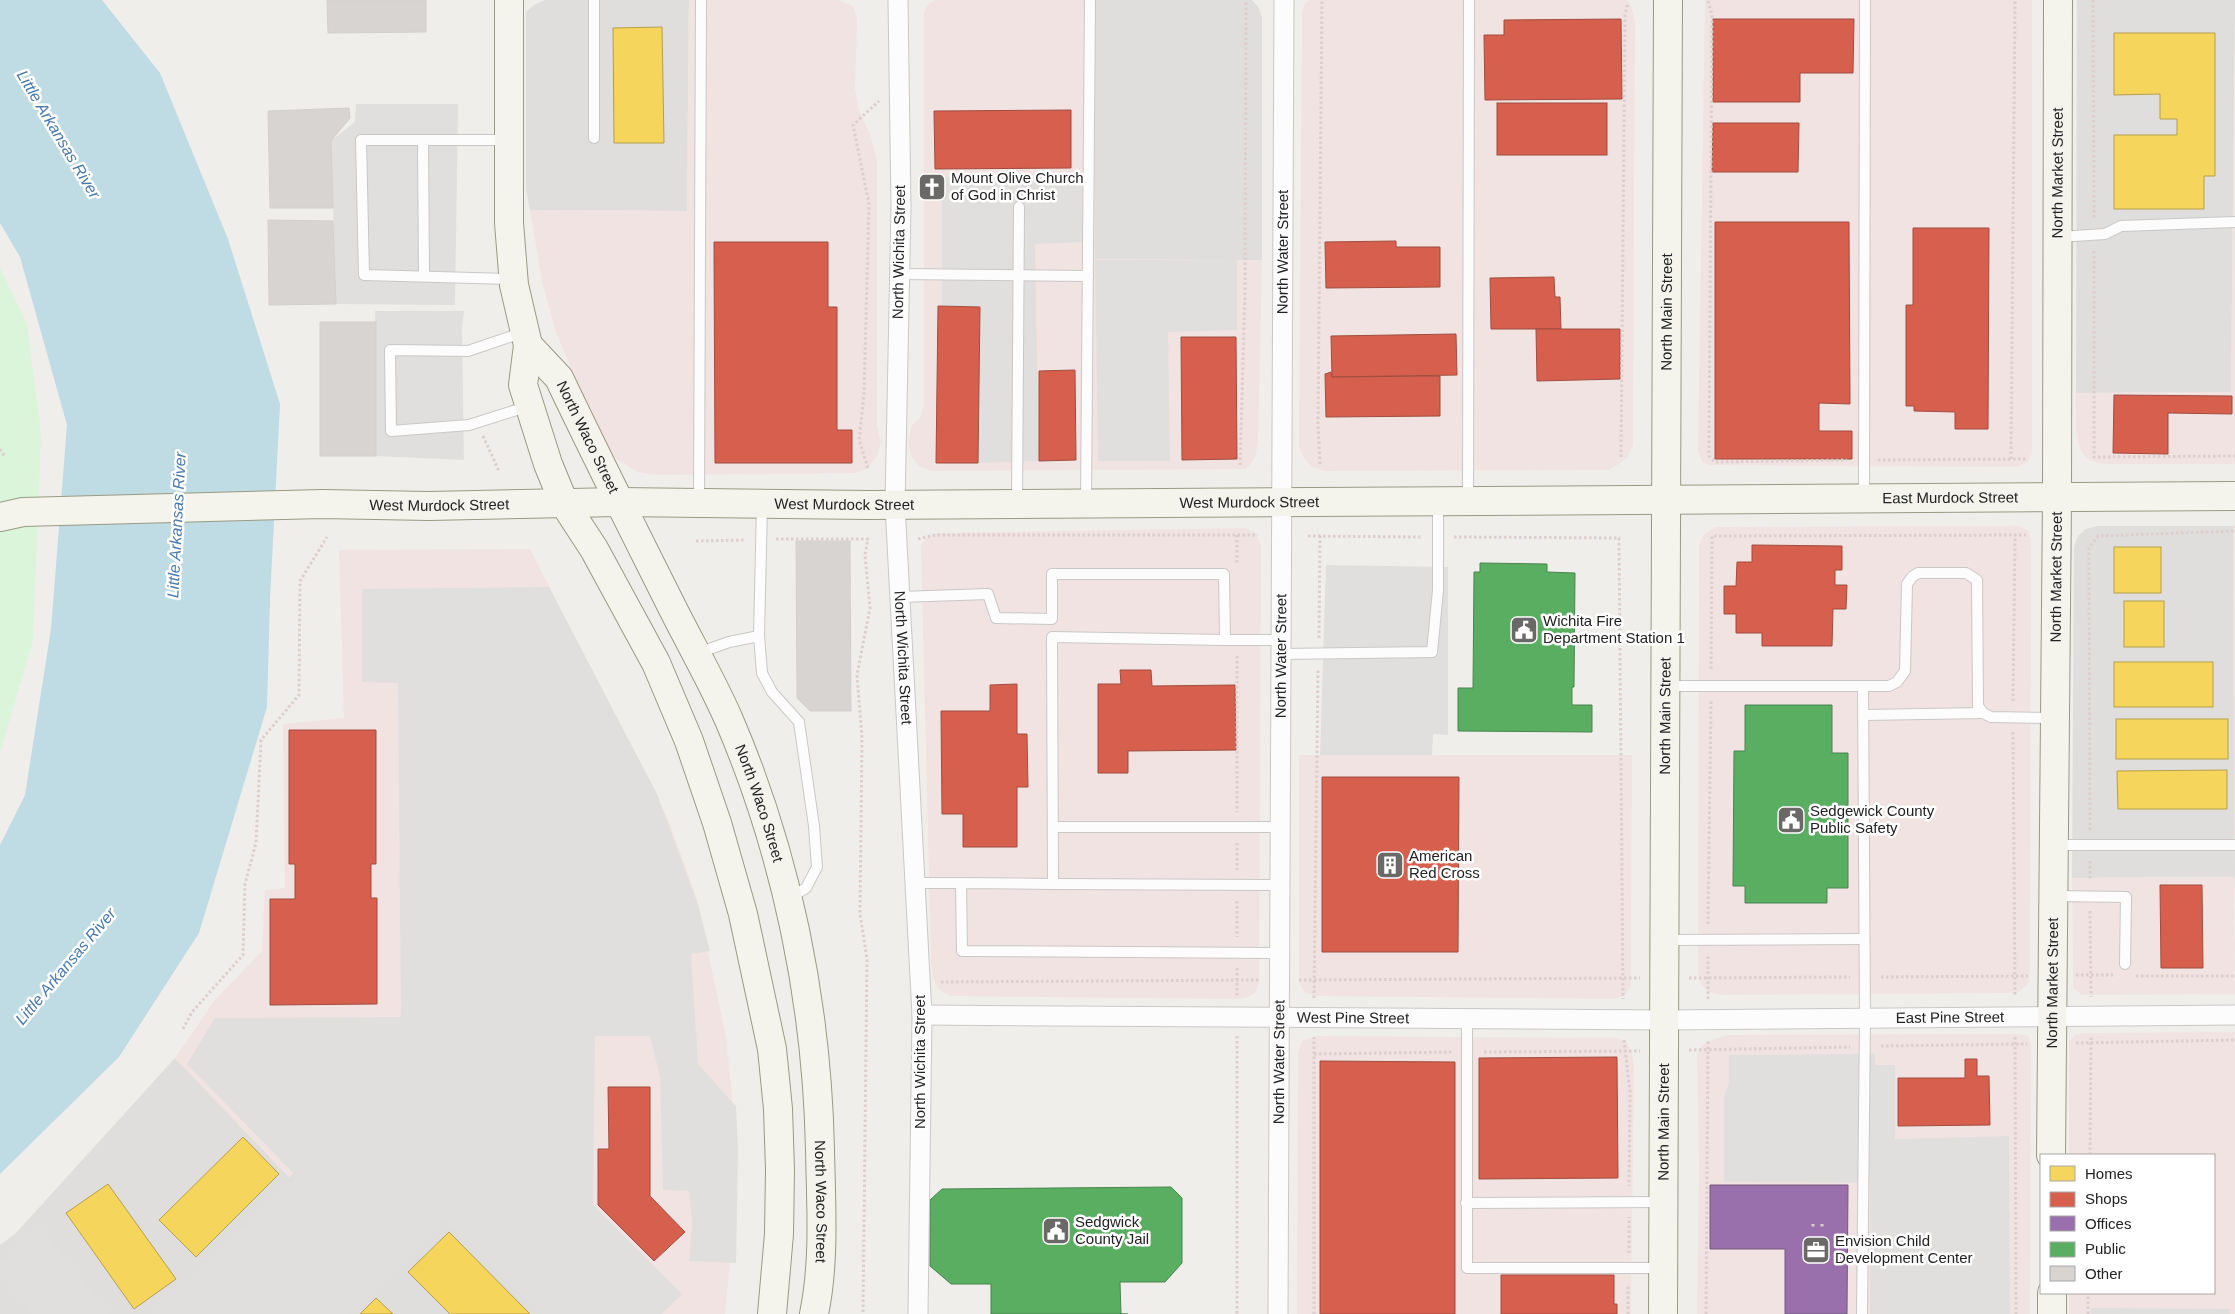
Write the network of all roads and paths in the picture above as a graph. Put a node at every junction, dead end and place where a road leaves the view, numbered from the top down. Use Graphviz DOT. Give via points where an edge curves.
graph roads {
  1 [pos="509,0"];
  2 [pos="594,0"];
  3 [pos="701,0"];
  4 [pos="898,0"];
  5 [pos="1090,0"];
  6 [pos="1246,0"];
  7 [pos="1284,0"];
  8 [pos="1322,0"];
  9 [pos="1469,0"];
  10 [pos="1668,0"];
  11 [pos="1865,0"];
  12 [pos="2015,0"];
  13 [pos="2058,0"];
  14 [pos="1708,1"];
  15 [pos="1628,3"];
  16 [pos="882,98"];
  17 [pos="594,138"];
  18 [pos="423,140"];
  19 [pos="509,140"];
  20 [pos="1018,207"];
  21 [pos="2235,222"];
  22 [pos="2057,238"];
  23 [pos="899,274"];
  24 [pos="1018,275"];
  25 [pos="424,276"];
  26 [pos="1088,276"];
  27 [pos="513,279"];
  28 [pos="526,338"];
  29 [pos="530,406"];
  30 [pos="483,435"];
  31 [pos="0,449"];
  32 [pos="1709,456"];
  33 [pos="2235,456"];
  34 [pos="5,457"];
  35 [pos="1622,457"];
  36 [pos="2094,457"];
  37 [pos="2010,459"];
  38 [pos="1320,464"];
  39 [pos="1240,466"];
  40 [pos="868,468"];
  41 [pos="499,471"];
  42 [pos="2235,496"];
  43 [pos="1864,498"];
  44 [pos="2057,498"];
  45 [pos="1667,499"];
  46 [pos="1438,501"];
  47 [pos="1468,501"];
  48 [pos="619,502"];
  49 [pos="1282,502"];
  50 [pos="564,503"];
  51 [pos="698,503"];
  52 [pos="1086,503"];
  53 [pos="762,504"];
  54 [pos="1017,504"];
  55 [pos="896,505"];
  56 [pos="8,513"];
  57 [pos="2235,531"];
  58 [pos="1237,535"];
  59 [pos="1258,535"];
  60 [pos="2015,535"];
  61 [pos="2026,535"];
  62 [pos="1308,536"];
  63 [pos="1320,536"];
  64 [pos="1712,536"];
  65 [pos="2098,536"];
  66 [pos="327,537"];
  67 [pos="1438,537"];
  68 [pos="761,539"];
  69 [pos="918,539"];
  70 [pos="696,541"];
  71 [pos="1237,573"];
  72 [pos="900,597"];
  73 [pos="1052,619"];
  74 [pos="758,636"];
  75 [pos="1052,638"];
  76 [pos="1225,640"];
  77 [pos="1237,640"];
  78 [pos="1282,647"];
  79 [pos="696,654"];
  80 [pos="1318,654"];
  81 [pos="1666,686"];
  82 [pos="1863,686"];
  83 [pos="1983,713"];
  84 [pos="1864,714"];
  85 [pos="2013,717"];
  86 [pos="2055,718"];
  87 [pos="1053,827"];
  88 [pos="1237,827"];
  89 [pos="1281,827"];
  90 [pos="2054,844"];
  91 [pos="2235,845"];
  92 [pos="915,883"];
  93 [pos="961,883"];
  94 [pos="1053,884"];
  95 [pos="1237,885"];
  96 [pos="1281,885"];
  97 [pos="2053,896"];
  98 [pos="787,900"];
  99 [pos="1665,940"];
  100 [pos="1864,940"];
  101 [pos="1237,952"];
  102 [pos="1280,953"];
  103 [pos="2125,964"];
  104 [pos="2014,976"];
  105 [pos="2052,976"];
  106 [pos="2120,976"];
  107 [pos="2129,976"];
  108 [pos="2235,976"];
  109 [pos="1864,977"];
  110 [pos="1623,978"];
  111 [pos="1665,978"];
  112 [pos="1237,980"];
  113 [pos="1280,980"];
  114 [pos="1314,980"];
  115 [pos="938,982"];
  116 [pos="922,1015"];
  117 [pos="2235,1015"];
  118 [pos="1237,1016"];
  119 [pos="1280,1016"];
  120 [pos="1314,1016"];
  121 [pos="2052,1017"];
  122 [pos="1467,1018"];
  123 [pos="1864,1018"];
  124 [pos="2015,1018"];
  125 [pos="1623,1020"];
  126 [pos="1665,1020"];
  127 [pos="183,1030"];
  128 [pos="1314,1054"];
  129 [pos="2051,1154"];
  130 [pos="1664,1202"];
  131 [pos="1466,1203"];
  132 [pos="1629,1203"];
  133 [pos="1628,1268"];
  134 [pos="1663,1268"];
  135 [pos="2052,1294"];
  136 [pos="2088,1294"];
  137 [pos="772,1314"];
  138 [pos="814,1314"];
  139 [pos="863,1314"];
  140 [pos="918,1314"];
  141 [pos="1237,1314"];
  142 [pos="1278,1314"];
  143 [pos="1628,1314"];
  144 [pos="1663,1314"];
  145 [pos="1862,1314"];
  146 [pos="2016,1314"];
  147 [pos="2052,1314"];
  148 [pos="2088,1314"];
  1 -- 19 [label="street, North Waco Street"];
  2 -- 17 [label="lane"];
  3 -- 51 [label="lane"];
  4 -- 23 [label="street, North Wichita Street"];
  5 -- 26 [label="lane"];
  6 -- 39 [label="path" via="1246,292"];
  7 -- 49 [label="street, North Water Street"];
  8 -- 38 [label="path"];
  9 -- 47 [label="lane"];
  10 -- 45 [label="street, North Main Street"];
  11 -- 43 [label="lane"];
  12 -- 37 [label="path"];
  13 -- 22 [label="street, North Market Street"];
  14 -- 32 [label="path" via="1712,15"];
  15 -- 35 [label="path"];
  16 -- 40 [label="path" via="853,125 870,204 864,394 858,440"];
  18 -- 19 [label="lane"];
  18 -- 25 [label="lane"];
  18 -- 25 [label="lane" via="361,140 364,275"];
  19 -- 27 [label="street, North Waco Street"];
  20 -- 24 [label="lane"];
  21 -- 22 [label="lane" via="2122,226 2105,234"];
  22 -- 44 [label="street, North Market Street"];
  23 -- 24 [label="lane"];
  23 -- 55 [label="street, North Wichita Street"];
  24 -- 26 [label="lane"];
  24 -- 54 [label="lane"];
  25 -- 27 [label="lane"];
  26 -- 52 [label="lane"];
  27 -- 28 [label="street, North Waco Street"];
  28 -- 29 [label="street, North Waco Street" via="523,385"];
  28 -- 29 [label="lane" via="468,351 390,350 391,431 469,425"];
  28 -- 48 [label="street, North Waco Street" via="558,378"];
  29 -- 50 [label="street, North Waco Street"];
  30 -- 41 [label="path"];
  31 -- 34 [label="path"];
  33 -- 36 [label="path"];
  42 -- 44 [label="street, East Murdock Street"];
  43 -- 44 [label="street, East Murdock Street"];
  43 -- 45 [label="street, East Murdock Street"];
  44 -- 86 [label="street, North Market Street"];
  45 -- 47 [label="street, West Murdock Street"];
  45 -- 81 [label="street, North Main Street"];
  46 -- 47 [label="street, West Murdock Street"];
  46 -- 49 [label="street, West Murdock Street"];
  46 -- 67 [label="lane"];
  48 -- 50 [label="street, West Murdock Street"];
  48 -- 51 [label="street, West Murdock Street"];
  48 -- 79 [label="street, North Waco Street"];
  49 -- 52 [label="street, West Murdock Street"];
  49 -- 78 [label="street, North Water Street"];
  50 -- 56 [label="street, West Murdock Street" via="322,504"];
  50 -- 137 [label="street, North Waco Street" via="594,549 656,663 690,741 743,914 772,1049 778,1109 779,1234"];
  51 -- 53 [label="street, West Murdock Street"];
  52 -- 54 [label="street, West Murdock Street"];
  53 -- 55 [label="street, West Murdock Street"];
  53 -- 68 [label="lane"];
  54 -- 55 [label="street, West Murdock Street"];
  55 -- 72 [label="street, North Wichita Street"];
  57 -- 65 [label="path"];
  58 -- 59 [label="path"];
  58 -- 69 [label="path" via="935,535"];
  58 -- 71 [label="path"];
  60 -- 61 [label="path"];
  60 -- 64 [label="path"];
  60 -- 85 [label="path"];
  62 -- 63 [label="path"];
  63 -- 67 [label="path"];
  63 -- 80 [label="path"];
  66 -- 127 [label="path" via="300,581 300,695 261,740 256,843 245,884 243,955 192,1012"];
  67 -- 80 [label="lane" via="1438,590 1432,652"];
  67 -- 110 [label="path" via="1619,538"];
  68 -- 70 [label="path"];
  68 -- 74 [label="lane"];
  68 -- 139 [label="path" via="868,539 865,555 870,608 857,675 862,738 860,914 867,958"];
  72 -- 73 [label="lane" via="988,594 996,618"];
  72 -- 92 [label="street, North Wichita Street"];
  73 -- 75 [label="lane"];
  73 -- 76 [label="lane" via="1052,574 1224,574"];
  74 -- 79 [label="lane"];
  74 -- 98 [label="lane" via="762,673 772,692 799,722 814,826 817,867 806,888"];
  75 -- 76 [label="lane"];
  75 -- 87 [label="lane"];
  76 -- 77 [label="lane"];
  77 -- 78 [label="lane"];
  77 -- 88 [label="path"];
  78 -- 80 [label="lane"];
  78 -- 89 [label="street, North Water Street"];
  79 -- 98 [label="street, North Waco Street" via="729,720 761,805"];
  80 -- 114 [label="path"];
  81 -- 82 [label="lane"];
  81 -- 99 [label="street, North Main Street"];
  82 -- 83 [label="lane" via="1889,686 1897,682 1905,671 1907,584 1912,577 1918,573 1966,573 1977,580 1978,706"];
  82 -- 84 [label="lane"];
  83 -- 84 [label="lane"];
  83 -- 85 [label="lane" via="1991,717"];
  84 -- 100 [label="lane"];
  85 -- 86 [label="lane"];
  85 -- 104 [label="path"];
  86 -- 90 [label="street, North Market Street"];
  87 -- 88 [label="lane"];
  87 -- 94 [label="lane"];
  88 -- 89 [label="lane"];
  88 -- 95 [label="path"];
  89 -- 96 [label="street, North Water Street"];
  90 -- 91 [label="lane"];
  90 -- 97 [label="street, North Market Street"];
  92 -- 93 [label="lane"];
  92 -- 116 [label="street, North Wichita Street"];
  93 -- 94 [label="lane"];
  93 -- 101 [label="lane" via="962,950"];
  94 -- 95 [label="lane"];
  95 -- 96 [label="lane"];
  95 -- 101 [label="path"];
  96 -- 102 [label="street, North Water Street"];
  97 -- 103 [label="lane" via="2126,897"];
  97 -- 105 [label="street, North Market Street"];
  98 -- 138 [label="street, North Waco Street" via="810,1010 819,1119 821,1218 818,1295"];
  99 -- 100 [label="lane"];
  99 -- 111 [label="street, North Main Street"];
  100 -- 109 [label="lane"];
  101 -- 102 [label="lane"];
  101 -- 112 [label="path"];
  102 -- 113 [label="street, North Water Street"];
  104 -- 105 [label="path"];
  104 -- 109 [label="path"];
  104 -- 124 [label="path"];
  105 -- 106 [label="path"];
  105 -- 121 [label="street, North Market Street"];
  107 -- 108 [label="path"];
  109 -- 111 [label="path"];
  109 -- 123 [label="lane"];
  110 -- 111 [label="path"];
  110 -- 114 [label="path"];
  110 -- 125 [label="path"];
  111 -- 126 [label="street, North Main Street"];
  112 -- 113 [label="path"];
  112 -- 115 [label="path"];
  112 -- 118 [label="path"];
  113 -- 114 [label="path"];
  113 -- 119 [label="street, North Water Street"];
  114 -- 120 [label="path"];
  116 -- 118 [label="street, West Pine Street"];
  116 -- 140 [label="street, North Wichita Street"];
  117 -- 121 [label="street, East Pine Street"];
  118 -- 119 [label="street, West Pine Street"];
  118 -- 141 [label="path"];
  119 -- 120 [label="street, West Pine Street"];
  119 -- 142 [label="street, North Water Street"];
  120 -- 122 [label="street, West Pine Street"];
  120 -- 128 [label="path"];
  121 -- 124 [label="street, East Pine Street"];
  121 -- 129 [label="street, North Market Street"];
  122 -- 125 [label="street, West Pine Street"];
  122 -- 131 [label="lane"];
  123 -- 124 [label="street, East Pine Street"];
  123 -- 126 [label="street, East Pine Street"];
  123 -- 145 [label="lane"];
  124 -- 146 [label="path"];
  125 -- 126 [label="street, West Pine Street"];
  125 -- 132 [label="path" via="1630,1092"];
  126 -- 130 [label="street, North Main Street"];
  130 -- 132 [label="lane"];
  130 -- 134 [label="street, North Main Street"];
  131 -- 132 [label="lane"];
  131 -- 133 [label="lane" via="1467,1268"];
  132 -- 133 [label="path"];
  133 -- 134 [label="lane"];
  133 -- 143 [label="path"];
  134 -- 144 [label="street, North Main Street"];
  135 -- 147 [label="street"];
  136 -- 148 [label="path"];
}
